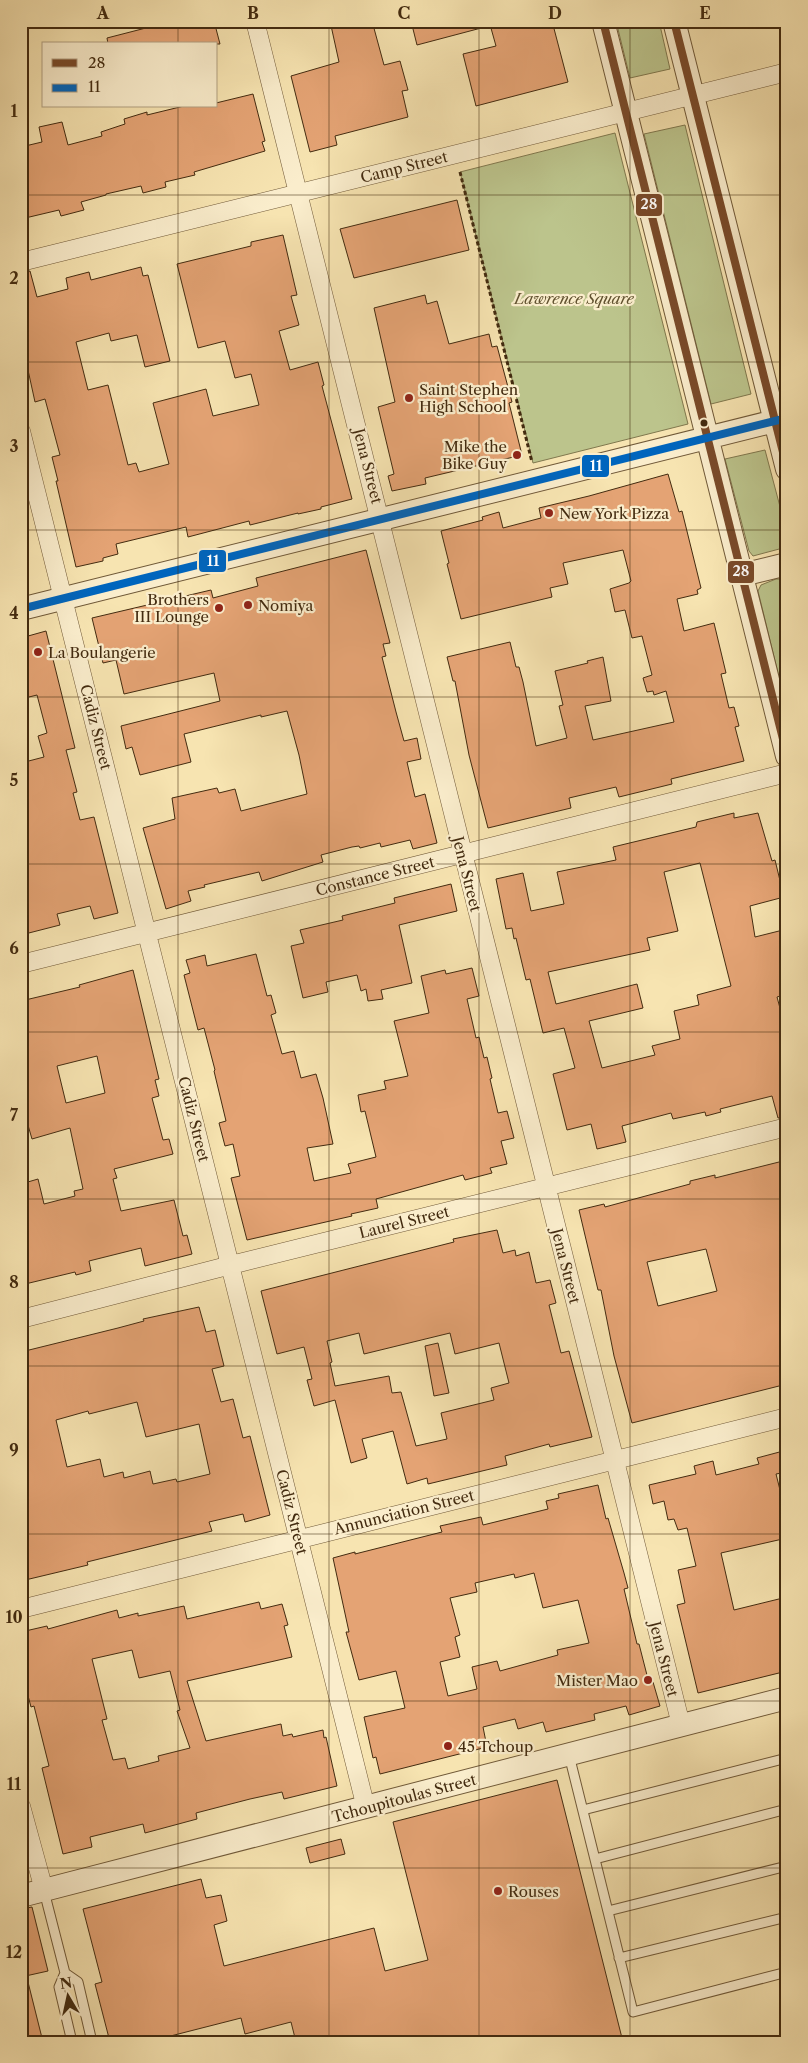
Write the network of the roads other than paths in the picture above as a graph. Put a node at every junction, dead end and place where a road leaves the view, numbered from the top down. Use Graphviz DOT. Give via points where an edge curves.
graph roads {
  1 [pos="255,21"];
  2 [pos="603,21"];
  3 [pos="674,21"];
  4 [pos="787,72"];
  5 [pos="692,95"];
  6 [pos="626,112"];
  7 [pos="299,193"];
  8 [pos="21,262"];
  9 [pos="781,419"];
  10 [pos="21,430"];
  11 [pos="708,439"];
  12 [pos="787,469"];
  13 [pos="28,489"];
  14 [pos="381,519"];
  15 [pos="787,564"];
  16 [pos="742,575"];
  17 [pos="64,599"];
  18 [pos="21,609"];
  19 [pos="787,756"];
  20 [pos="787,773"];
  21 [pos="462,854"];
  22 [pos="147,933"];
  23 [pos="21,964"];
  24 [pos="787,1127"];
  25 [pos="547,1187"];
  26 [pos="231,1265"];
  27 [pos="21,1319"];
  28 [pos="787,1417"];
  29 [pos="614,1460"];
  30 [pos="298,1538"];
  31 [pos="21,1609"];
  32 [pos="787,1698"];
  33 [pos="681,1725"];
  34 [pos="569,1755"];
  35 [pos="787,1758"];
  36 [pos="21,1806"];
  37 [pos="366,1808"];
  38 [pos="787,1808"];
  39 [pos="583,1810"];
  40 [pos="595,1859"];
  41 [pos="787,1866"];
  42 [pos="44,1890"];
  43 [pos="21,1896"];
  44 [pos="608,1911"];
  45 [pos="787,1917"];
  46 [pos="619,1958"];
  47 [pos="66,1972"];
  48 [pos="787,1972"];
  49 [pos="72,2042"];
  50 [pos="92,2042"];
  1 -- 7 [label="street, Jena Street"];
  2 -- 6 [label="street"];
  3 -- 5 [label="street"];
  4 -- 5 [label="street, Camp Street"];
  5 -- 6 [label="street, Camp Street"];
  5 -- 9 [label="street"];
  6 -- 7 [label="street, Camp Street"];
  6 -- 11 [label="street"];
  7 -- 8 [label="street, Camp Street"];
  7 -- 14 [label="street, Jena Street"];
  9 -- 11 [label="street"];
  9 -- 12 [label="street"];
  10 -- 13 [label="street, Cadiz Street"];
  11 -- 14 [label="street"];
  11 -- 16 [label="street"];
  13 -- 17 [label="street, Cadiz Street"];
  14 -- 17 [label="street"];
  14 -- 21 [label="street, Jena Street"];
  15 -- 16 [label="street"];
  16 -- 19 [label="street"];
  17 -- 18 [label="street"];
  17 -- 22 [label="street, Cadiz Street"];
  20 -- 21 [label="street, Constance Street"];
  21 -- 22 [label="street, Constance Street"];
  21 -- 25 [label="street, Jena Street"];
  22 -- 23 [label="street, Constance Street"];
  22 -- 26 [label="street, Cadiz Street"];
  24 -- 25 [label="street, Laurel Street"];
  25 -- 26 [label="street, Laurel Street"];
  25 -- 29 [label="street, Jena Street"];
  26 -- 27 [label="street, Laurel Street"];
  26 -- 30 [label="street, Cadiz Street"];
  28 -- 29 [label="street, Annunciation Street"];
  29 -- 30 [label="street, Annunciation Street"];
  29 -- 33 [label="street, Jena Street"];
  30 -- 31 [label="street, Annunciation Street"];
  30 -- 37 [label="street, Cadiz Street"];
  32 -- 33 [label="street, Tchoupitoulas Street"];
  33 -- 34 [label="street, Tchoupitoulas Street"];
  34 -- 37 [label="street, Tchoupitoulas Street"];
  34 -- 39 [label="lane"];
  35 -- 39 [label="lane"];
  36 -- 42 [label="street"];
  37 -- 42 [label="street, Tchoupitoulas Street"];
  38 -- 40 [label="lane"];
  39 -- 40 [label="lane"];
  40 -- 44 [label="lane"];
  41 -- 44 [label="lane"];
  42 -- 43 [label="street, Tchoupitoulas Street"];
  42 -- 47 [label="lane"];
  44 -- 46 [label="lane"];
  45 -- 46 [label="lane"];
  46 -- 48 [label="lane" via="633,2012"];
  47 -- 49 [label="lane" via="59,1986"];
  47 -- 50 [label="lane" via="78,1982"];
}
